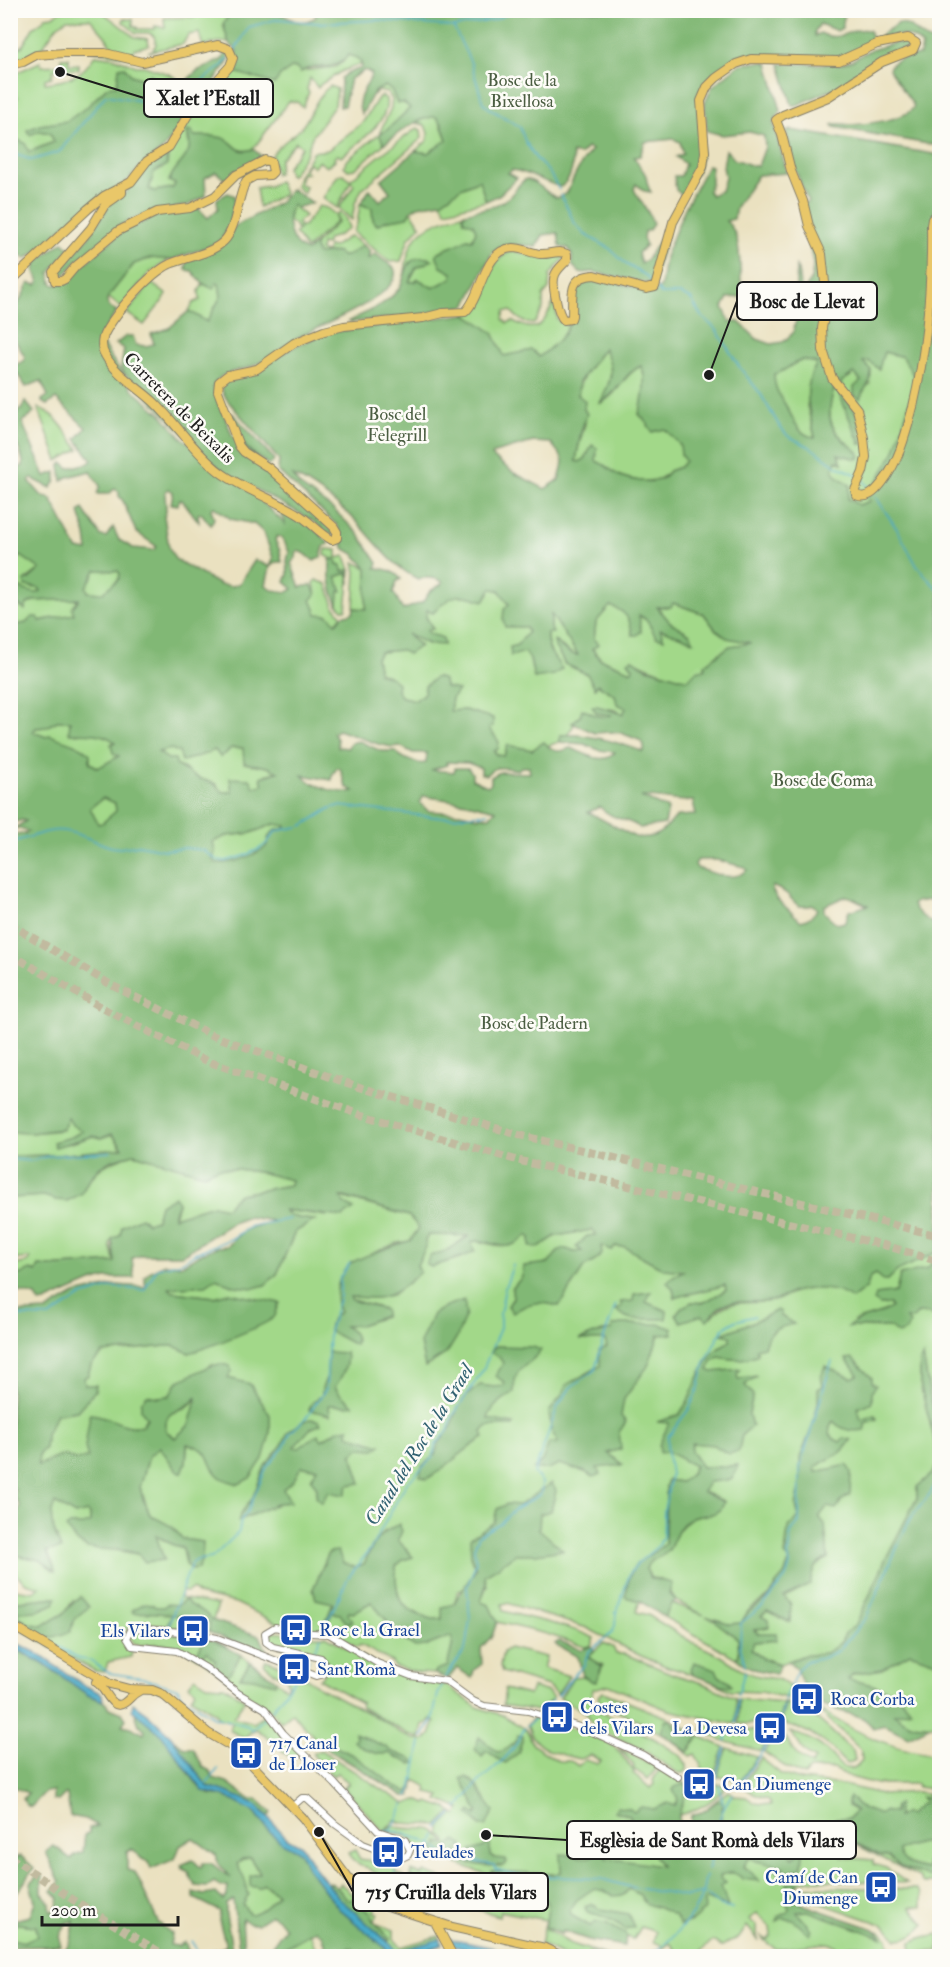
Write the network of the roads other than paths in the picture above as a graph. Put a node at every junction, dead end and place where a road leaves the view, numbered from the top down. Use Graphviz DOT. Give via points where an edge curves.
graph roads {
  1 [pos="10,65"];
  2 [pos="122,187"];
  3 [pos="939,211"];
  4 [pos="10,282"];
  5 [pos="13,1629"];
  6 [pos="94,1678"];
  7 [pos="120,1687"];
  8 [pos="143,1689"];
  9 [pos="108,1697"];
  10 [pos="125,1702"];
  11 [pos="678,1777"];
  12 [pos="292,1806"];
  13 [pos="432,1921"];
  14 [pos="452,1927"];
  15 [pos="445,1938"];
  16 [pos="534,1945"];
  17 [pos="451,1954"];
  18 [pos="547,1956"];
  19 [pos="562,1956"];
  1 -- 2 [label="main road" via="45,54 105,53 142,62 218,45 229,49 230,66 192,108 171,145 152,157"];
  2 -- 3 [label="main road, Carretera de Beixalis" via="122,193 105,205 91,228 53,272 56,281 65,279 128,225 157,212 197,205 260,161 272,164 270,175 246,181 225,240 149,278 107,327 104,353 220,472 301,516 332,540 338,535 334,527 239,446 219,391 222,378 257,369 294,343 324,331 465,312 494,258 510,248 567,254 567,261 553,282 559,315 564,320 571,319 573,287 579,278 594,275 646,289 655,287 673,222 703,167 702,96 716,78 736,64 756,59 835,62 890,41 908,38 916,44 913,50 882,62 828,97 776,120 790,171 822,254 827,302 823,350 832,378 857,409 864,438 865,464 855,490 859,497 873,493 890,472 907,431 921,375 931,287 931,225"];
  2 -- 4 [label="main road" via="88,209"];
  5 -- 6 [label="main road"];
  6 -- 7 [label="main road"];
  6 -- 9 [label="main road"];
  7 -- 8 [label="main road"];
  7 -- 9 [label="main road" via="110,1691"];
  7 -- 10 [label="main road" via="127,1693"];
  8 -- 10 [label="main road"];
  8 -- 12 [label="main road" via="162,1694 208,1733 239,1751"];
  9 -- 10 [label="main road" via="117,1705"];
  11 -- 12 [label="street" via="643,1755 586,1729 528,1711 484,1706 446,1681 411,1676 377,1663 329,1634 275,1628 265,1633 269,1645 321,1658 325,1670 320,1675 311,1675 204,1635 131,1630 128,1641 132,1646 171,1649 184,1655 264,1709 378,1831 405,1840 410,1850 408,1855 399,1857 363,1844 307,1798"];
  12 -- 13 [label="main road" via="357,1888 386,1906"];
  13 -- 14 [label="main road"];
  13 -- 15 [label="main road"];
  14 -- 15 [label="main road" via="446,1929"];
  14 -- 16 [label="main road"];
  15 -- 17 [label="main road"];
  16 -- 18 [label="main road"];
  16 -- 19 [label="main road"];
}
